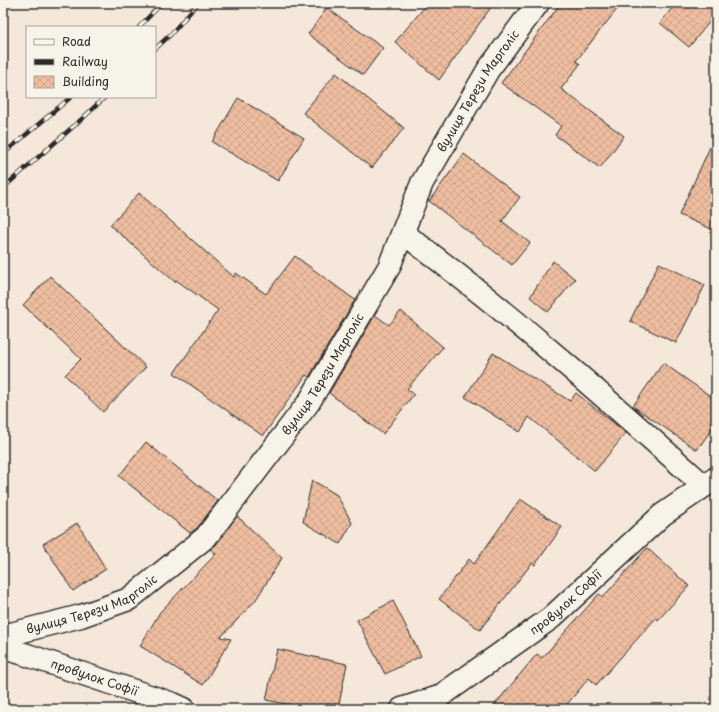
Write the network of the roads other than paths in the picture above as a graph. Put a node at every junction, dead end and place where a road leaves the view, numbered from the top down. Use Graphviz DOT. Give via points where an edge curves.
graph roads {
  1 [pos="538,3"];
  2 [pos="402,233"];
  3 [pos="710,481"];
  4 [pos="3,636"];
  5 [pos="3,648"];
  6 [pos="184,709"];
  7 [pos="402,709"];
  1 -- 2 [label="street, вулиця Терези Марголіс" via="488,70 422,183"];
  2 -- 3 [label="street" via="443,263"];
  2 -- 4 [label="street, вулиця Терези Марголіс" via="389,267 309,402 206,537 129,599 81,616"];
  3 -- 7 [label="street, провулок Софії" via="662,515 552,618 439,697"];
  5 -- 6 [label="street, провулок Софії"];
}
